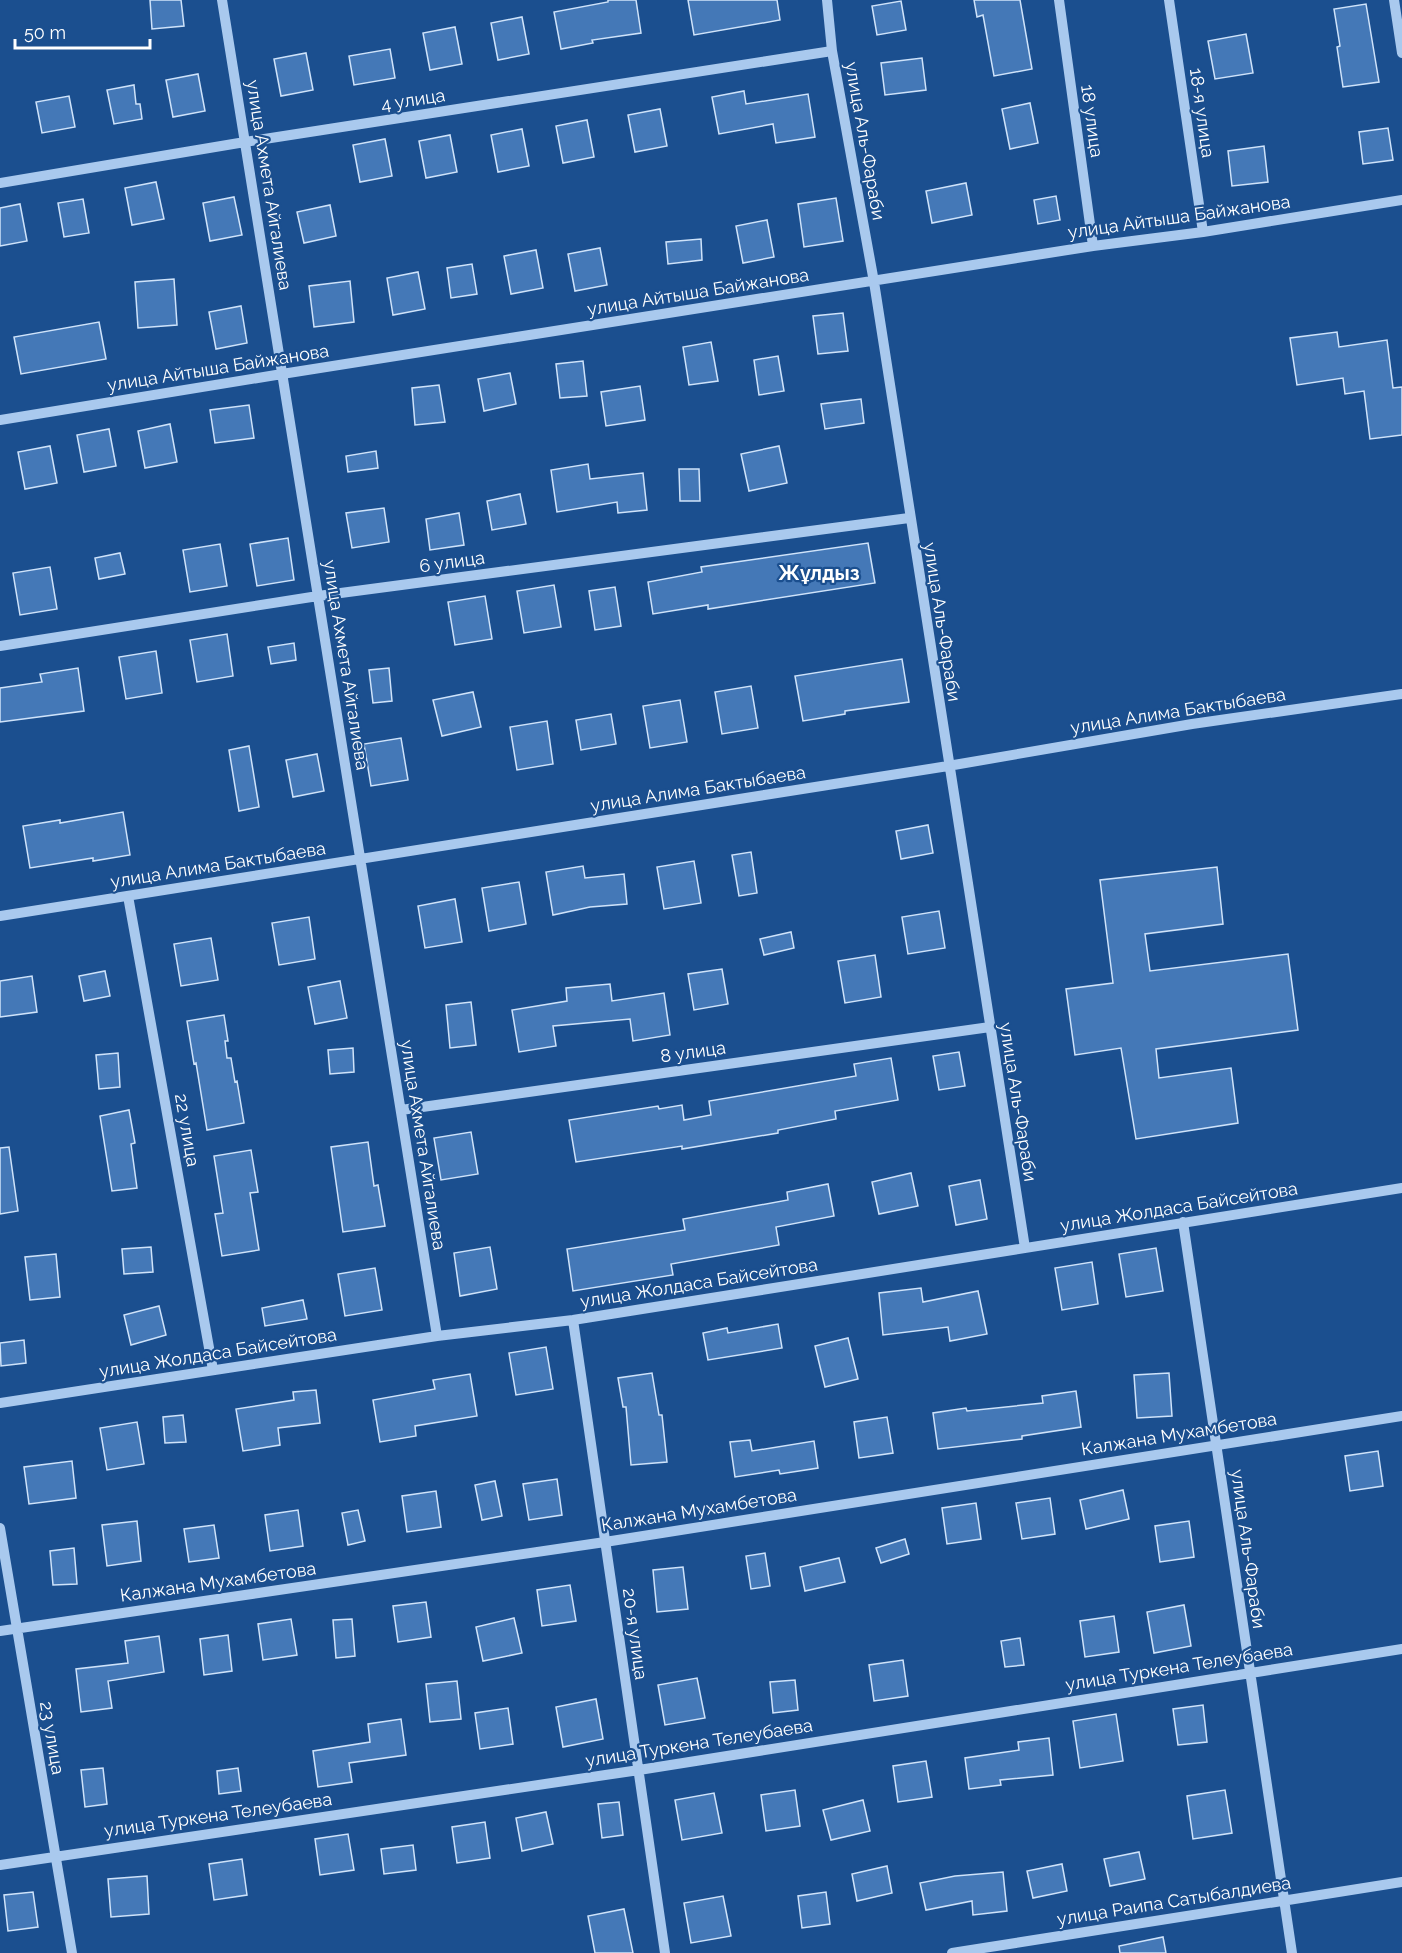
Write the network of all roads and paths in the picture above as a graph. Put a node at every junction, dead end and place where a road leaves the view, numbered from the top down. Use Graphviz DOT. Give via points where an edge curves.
graph roads {
  1 [pos="222,0"];
  2 [pos="827,0"];
  3 [pos="1059,0"];
  4 [pos="1169,0"];
  5 [pos="1394,0"];
  6 [pos="832,51"];
  7 [pos="1402,53"];
  8 [pos="245,142"];
  9 [pos="0,183"];
  10 [pos="1402,200"];
  11 [pos="1203,232"];
  12 [pos="1093,246"];
  13 [pos="874,282"];
  14 [pos="282,374"];
  15 [pos="0,420"];
  16 [pos="909,518"];
  17 [pos="318,596"];
  18 [pos="0,646"];
  19 [pos="1402,694"];
  20 [pos="948,766"];
  21 [pos="361,860"];
  22 [pos="128,896"];
  23 [pos="0,916"];
  24 [pos="990,1027"];
  25 [pos="401,1110"];
  26 [pos="1402,1188"];
  27 [pos="1183,1222"];
  28 [pos="1025,1248"];
  29 [pos="573,1320"];
  30 [pos="437,1336"];
  31 [pos="213,1370"];
  32 [pos="0,1403"];
  33 [pos="1402,1416"];
  34 [pos="1216,1444"];
  35 [pos="0,1528"];
  36 [pos="605,1542"];
  37 [pos="17,1628"];
  38 [pos="0,1631"];
  39 [pos="1402,1649"];
  40 [pos="1250,1672"];
  41 [pos="639,1770"];
  42 [pos="56,1855"];
  43 [pos="0,1865"];
  44 [pos="1402,1882"];
  45 [pos="1284,1900"];
  46 [pos="72,1953"];
  47 [pos="665,1953"];
  48 [pos="952,1953"];
  49 [pos="1292,1953"];
  1 -- 8 [label="street, улица Ахмета Айгалиева"];
  2 -- 6 [label="street, улица Аль-Фараби"];
  3 -- 12 [label="street, 18 улица"];
  4 -- 11 [label="street, 18-я улица"];
  5 -- 7 [label="street"];
  6 -- 8 [label="street, 4 улица"];
  6 -- 13 [label="street, улица Аль-Фараби"];
  8 -- 9 [label="street, 4 улица"];
  8 -- 14 [label="street, улица Ахмета Айгалиева"];
  10 -- 11 [label="street, улица Айтыша Байжанова"];
  11 -- 12 [label="street, улица Айтыша Байжанова"];
  12 -- 13 [label="street, улица Айтыша Байжанова"];
  13 -- 14 [label="street, улица Айтыша Байжанова"];
  13 -- 16 [label="street, улица Аль-Фараби"];
  14 -- 15 [label="street, улица Айтыша Байжанова"];
  14 -- 17 [label="street, улица Ахмета Айгалиева"];
  16 -- 17 [label="street, 6 улица"];
  16 -- 20 [label="street, улица Аль-Фараби"];
  17 -- 18 [label="street, 6 улица"];
  17 -- 21 [label="street, улица Ахмета Айгалиева"];
  19 -- 20 [label="street, улица Алима Бактыбаева" via="1192,724"];
  20 -- 21 [label="street, улица Алима Бактыбаева"];
  20 -- 24 [label="street, улица Аль-Фараби"];
  21 -- 22 [label="street, улица Алима Бактыбаева"];
  21 -- 25 [label="street, улица Ахмета Айгалиева"];
  22 -- 23 [label="street, улица Алима Бактыбаева"];
  22 -- 31 [label="street, 22 улица"];
  24 -- 25 [label="street, 8 улица"];
  24 -- 28 [label="street, улица Аль-Фараби"];
  25 -- 30 [label="street, улица Ахмета Айгалиева"];
  26 -- 27 [label="street, улица Жолдаса Байсейтова"];
  27 -- 28 [label="street, улица Жолдаса Байсейтова"];
  27 -- 34 [label="street, улица Аль-Фараби"];
  28 -- 29 [label="street, улица Жолдаса Байсейтова"];
  29 -- 30 [label="street, улица Жолдаса Байсейтова"];
  29 -- 36 [label="street, 20-я улица"];
  30 -- 31 [label="street, улица Жолдаса Байсейтова"];
  31 -- 32 [label="street, улица Жолдаса Байсейтова"];
  33 -- 34 [label="street, Калжана Мухамбетова"];
  34 -- 36 [label="street, Калжана Мухамбетова"];
  34 -- 40 [label="street, улица Аль-Фараби"];
  35 -- 37 [label="street, 23 улица"];
  36 -- 37 [label="street, Калжана Мухамбетова"];
  36 -- 41 [label="street, 20-я улица"];
  37 -- 38 [label="street, Калжана Мухамбетова"];
  37 -- 42 [label="street, 23 улица"];
  39 -- 40 [label="street, улица Туркена Телеубаева"];
  40 -- 41 [label="street, улица Туркена Телеубаева"];
  40 -- 45 [label="street, улица Аль-Фараби"];
  41 -- 42 [label="street, улица Туркена Телеубаева"];
  41 -- 47 [label="street, 20-я улица"];
  42 -- 43 [label="street, улица Туркена Телеубаева"];
  42 -- 46 [label="street, 23 улица"];
  44 -- 45 [label="street, улица Раипа Сатыбалдиева"];
  45 -- 48 [label="street, улица Раипа Сатыбалдиева"];
  45 -- 49 [label="street, улица Аль-Фараби"];
}
